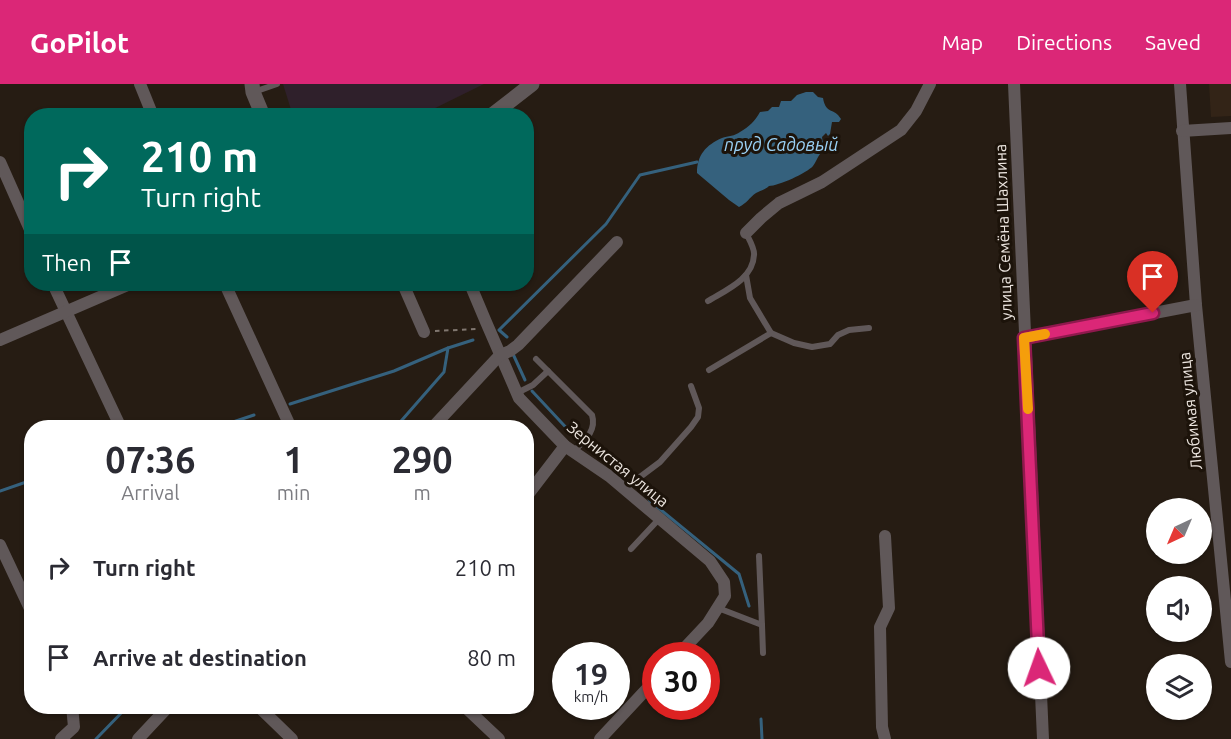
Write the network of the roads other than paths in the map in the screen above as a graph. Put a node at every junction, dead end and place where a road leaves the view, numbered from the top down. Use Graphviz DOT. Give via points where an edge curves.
graph roads {
  1 [pos="140,84"];
  2 [pos="277,84"];
  3 [pos="532,84"];
  4 [pos="930,84"];
  5 [pos="1014,84"];
  6 [pos="1180,84"];
  7 [pos="253,88"];
  8 [pos="150,108"];
  9 [pos="260,108"];
  10 [pos="501,108"];
  11 [pos="1231,128"];
  12 [pos="1182,131"];
  13 [pos="0,162"];
  14 [pos="24,216"];
  15 [pos="746,233"];
  16 [pos="617,242"];
  17 [pos="746,275"];
  18 [pos="56,291"];
  19 [pos="113,291"];
  20 [pos="228,291"];
  21 [pos="406,291"];
  22 [pos="473,291"];
  23 [pos="708,301"];
  24 [pos="1196,305"];
  25 [pos="65,311"];
  26 [pos="869,328"];
  27 [pos="424,332"];
  28 [pos="771,333"];
  29 [pos="1024,338"];
  30 [pos="0,340"];
  31 [pos="500,355"];
  32 [pos="536,358"];
  33 [pos="709,370"];
  34 [pos="548,371"];
  35 [pos="691,386"];
  36 [pos="517,393"];
  37 [pos="117,420"];
  38 [pos="287,420"];
  39 [pos="439,420"];
  40 [pos="569,449"];
  41 [pos="534,488"];
  42 [pos="624,489"];
  43 [pos="659,518"];
  44 [pos="885,536"];
  45 [pos="0,545"];
  46 [pos="631,549"];
  47 [pos="759,556"];
  48 [pos="24,596"];
  49 [pos="717,608"];
  50 [pos="762,625"];
  51 [pos="690,642"];
  52 [pos="763,653"];
  53 [pos="1231,662"];
  54 [pos="642,694"];
  55 [pos="73,714"];
  56 [pos="161,714"];
  57 [pos="266,714"];
  58 [pos="472,714"];
  59 [pos="61,739"];
  60 [pos="138,739"];
  61 [pos="292,739"];
  62 [pos="499,739"];
  63 [pos="600,739"];
  64 [pos="885,739"];
  65 [pos="1042,739"];
  1 -- 8 [label="street"];
  2 -- 7 [label="lane"];
  3 -- 10 [label="street"];
  4 -- 15 [label="street" via="901,130 822,182 779,203"];
  5 -- 29 [label="street, улица Семёна Шахлина"];
  6 -- 12 [label="street, Любимая улица"];
  7 -- 9 [label="street"];
  11 -- 12 [label="street"];
  12 -- 24 [label="street, Любимая улица"];
  13 -- 14 [label="street"];
  15 -- 17 [label="lane" via="755,254"];
  16 -- 31 [label="street" via="518,345"];
  17 -- 23 [label="lane"];
  17 -- 28 [label="lane" via="750,298"];
  18 -- 25 [label="street"];
  19 -- 25 [label="street"];
  20 -- 38 [label="street"];
  21 -- 27 [label="street"];
  22 -- 31 [label="street, Зернистая улица"];
  24 -- 29 [label="street"];
  24 -- 53 [label="street, Любимая улица"];
  25 -- 30 [label="street"];
  25 -- 37 [label="street"];
  26 -- 28 [label="lane" via="849,330 830,344 812,347"];
  28 -- 33 [label="lane"];
  29 -- 65 [label="street, улица Семёна Шахлина"];
  31 -- 36 [label="street, Зернистая улица"];
  31 -- 39 [label="street"];
  32 -- 34 [label="lane"];
  34 -- 36 [label="lane"];
  34 -- 40 [label="lane" via="594,421 589,435"];
  35 -- 42 [label="lane" via="698,417 660,462"];
  36 -- 40 [label="street, Зернистая улица"];
  40 -- 41 [label="street"];
  40 -- 42 [label="street, Зернистая улица"];
  42 -- 43 [label="street, Зернистая улица"];
  43 -- 46 [label="lane"];
  43 -- 49 [label="street, Зернистая улица" via="710,561 724,582 725,596"];
  44 -- 64 [label="street" via="889,608 880,627"];
  45 -- 48 [label="street"];
  47 -- 50 [label="lane"];
  49 -- 50 [label="lane"];
  49 -- 51 [label="street"];
  50 -- 52 [label="lane"];
  54 -- 63 [label="street"];
  55 -- 59 [label="street" via="74,727"];
  56 -- 60 [label="street"];
  57 -- 61 [label="street"];
  58 -- 62 [label="street"];
}
